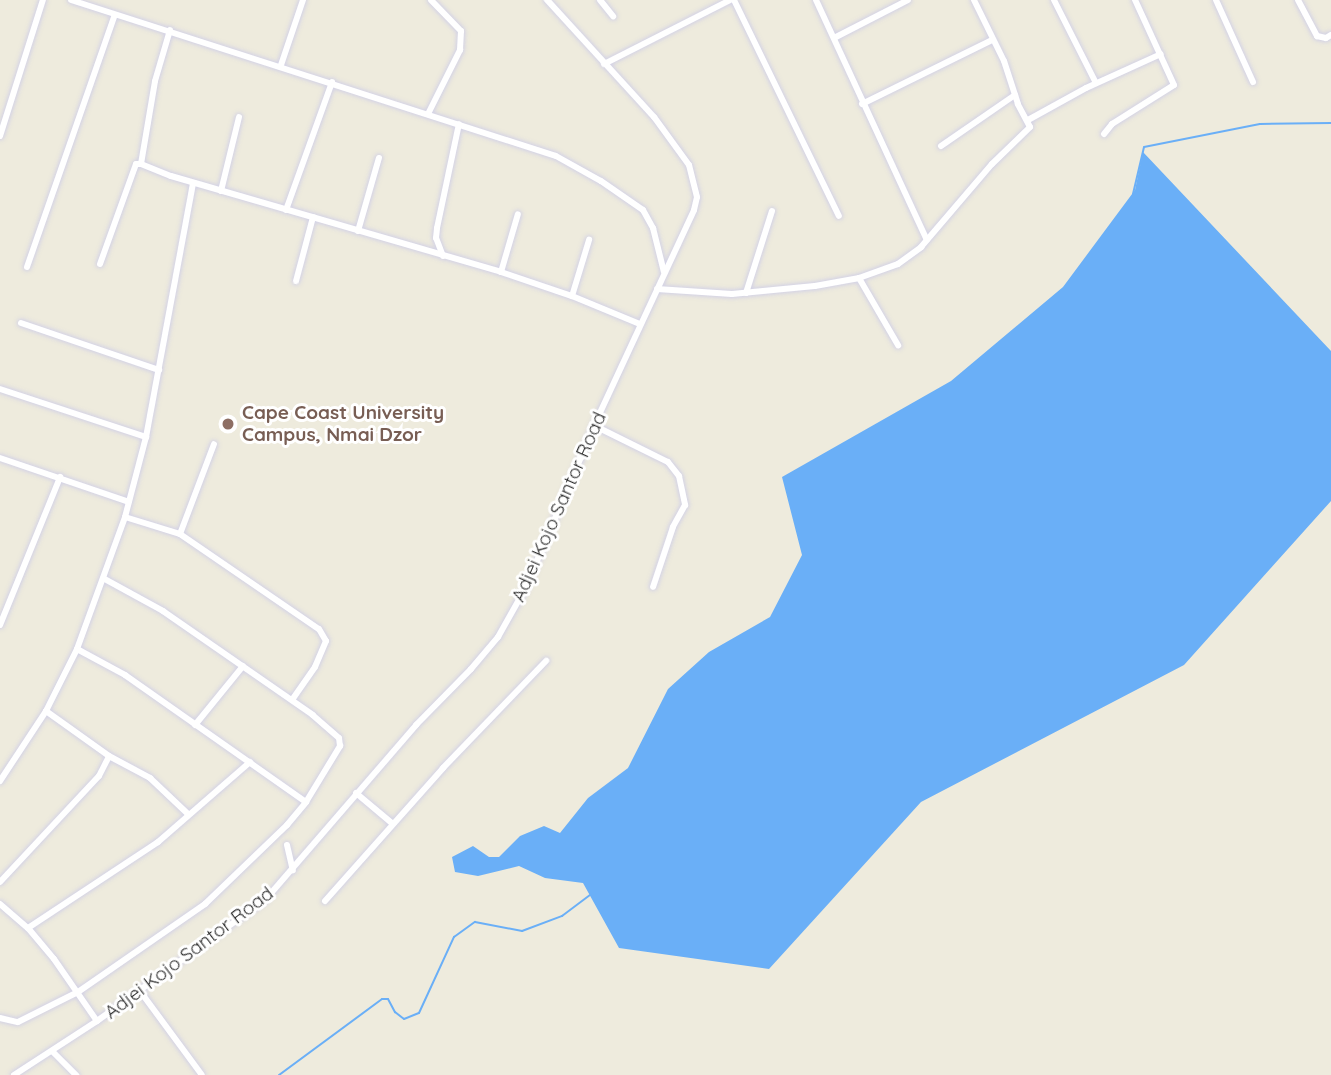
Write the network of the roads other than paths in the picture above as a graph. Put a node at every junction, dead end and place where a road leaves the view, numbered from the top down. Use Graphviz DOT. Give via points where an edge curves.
graph roads {
  1 [pos="43,0"];
  2 [pos="71,0"];
  3 [pos="302,0"];
  4 [pos="431,0"];
  5 [pos="547,0"];
  6 [pos="600,0"];
  7 [pos="732,0"];
  8 [pos="816,0"];
  9 [pos="908,0"];
  10 [pos="974,0"];
  11 [pos="1054,0"];
  12 [pos="1135,0"];
  13 [pos="1216,0"];
  14 [pos="1298,0"];
  15 [pos="115,15"];
  16 [pos="613,16"];
  17 [pos="170,30"];
  18 [pos="1331,35"];
  19 [pos="834,38"];
  20 [pos="992,40"];
  21 [pos="1161,54"];
  22 [pos="604,64"];
  23 [pos="281,65"];
  24 [pos="332,82"];
  25 [pos="1253,82"];
  26 [pos="1096,83"];
  27 [pos="1015,96"];
  28 [pos="862,104"];
  29 [pos="428,114"];
  30 [pos="239,117"];
  31 [pos="1028,120"];
  32 [pos="459,124"];
  33 [pos="1104,134"];
  34 [pos="0,136"];
  35 [pos="941,146"];
  36 [pos="379,158"];
  37 [pos="141,164"];
  38 [pos="193,183"];
  39 [pos="221,191"];
  40 [pos="286,209"];
  41 [pos="772,211"];
  42 [pos="518,214"];
  43 [pos="839,216"];
  44 [pos="313,217"];
  45 [pos="358,231"];
  46 [pos="589,240"];
  47 [pos="927,240"];
  48 [pos="443,256"];
  49 [pos="100,264"];
  50 [pos="27,267"];
  51 [pos="501,272"];
  52 [pos="664,272"];
  53 [pos="859,278"];
  54 [pos="296,281"];
  55 [pos="657,289"];
  56 [pos="746,293"];
  57 [pos="572,296"];
  58 [pos="21,323"];
  59 [pos="640,324"];
  60 [pos="898,345"];
  61 [pos="159,370"];
  62 [pos="0,389"];
  63 [pos="595,426"];
  64 [pos="146,437"];
  65 [pos="214,444"];
  66 [pos="0,458"];
  67 [pos="60,477"];
  68 [pos="129,502"];
  69 [pos="125,517"];
  70 [pos="180,534"];
  71 [pos="103,578"];
  72 [pos="653,587"];
  73 [pos="0,625"];
  74 [pos="77,649"];
  75 [pos="546,661"];
  76 [pos="243,666"];
  77 [pos="292,700"];
  78 [pos="46,711"];
  79 [pos="195,725"];
  80 [pos="109,756"];
  81 [pos="250,762"];
  82 [pos="0,781"];
  83 [pos="356,793"];
  84 [pos="306,802"];
  85 [pos="188,814"];
  86 [pos="393,824"];
  87 [pos="288,845"];
  88 [pos="293,870"];
  89 [pos="0,882"];
  90 [pos="325,901"];
  91 [pos="0,904"];
  92 [pos="28,928"];
  93 [pos="140,991"];
  94 [pos="78,992"];
  95 [pos="1,1018"];
  96 [pos="97,1021"];
  97 [pos="53,1052"];
  98 [pos="14,1075"];
  99 [pos="76,1075"];
  100 [pos="202,1075"];
  1 -- 34 [label="street"];
  2 -- 15 [label="street"];
  3 -- 23 [label="street"];
  4 -- 29 [label="street" via="461,31 460,50"];
  5 -- 22 [label="street, Adjei Kojo Santor Road"];
  6 -- 16 [label="street"];
  7 -- 22 [label="street"];
  7 -- 43 [label="street"];
  8 -- 19 [label="street"];
  9 -- 19 [label="street"];
  10 -- 20 [label="street"];
  11 -- 26 [label="street"];
  12 -- 21 [label="street"];
  13 -- 25 [label="street"];
  14 -- 18 [label="street" via="1317,36"];
  15 -- 17 [label="street"];
  15 -- 50 [label="street"];
  17 -- 23 [label="street"];
  17 -- 37 [label="street" via="155,81"];
  19 -- 28 [label="street"];
  20 -- 27 [label="street"];
  20 -- 28 [label="street"];
  21 -- 26 [label="street"];
  21 -- 33 [label="street" via="1174,85 1112,124"];
  22 -- 52 [label="street, Adjei Kojo Santor Road" via="654,117 689,164 696,184 694,210"];
  23 -- 24 [label="street"];
  24 -- 29 [label="street"];
  24 -- 40 [label="street"];
  26 -- 31 [label="street"];
  27 -- 31 [label="street"];
  27 -- 35 [label="street"];
  28 -- 47 [label="street"];
  29 -- 32 [label="street"];
  30 -- 39 [label="street"];
  31 -- 47 [label="street" via="1030,130 992,164"];
  32 -- 48 [label="street" via="437,228"];
  32 -- 52 [label="street" via="555,156 634,202 653,228"];
  36 -- 45 [label="street"];
  37 -- 38 [label="street"];
  37 -- 49 [label="street" via="136,164"];
  38 -- 39 [label="street"];
  38 -- 61 [label="street"];
  39 -- 40 [label="street"];
  40 -- 44 [label="street"];
  41 -- 56 [label="street"];
  42 -- 51 [label="street"];
  44 -- 45 [label="street"];
  44 -- 54 [label="street"];
  45 -- 48 [label="street"];
  46 -- 57 [label="street"];
  47 -- 53 [label="street" via="898,264"];
  48 -- 51 [label="street"];
  51 -- 57 [label="street"];
  52 -- 55 [label="street, Adjei Kojo Santor Road"];
  53 -- 56 [label="street"];
  53 -- 60 [label="street"];
  55 -- 56 [label="street"];
  55 -- 59 [label="street, Adjei Kojo Santor Road"];
  57 -- 59 [label="street"];
  58 -- 61 [label="street"];
  59 -- 63 [label="street, Adjei Kojo Santor Road"];
  61 -- 64 [label="street"];
  62 -- 64 [label="street"];
  63 -- 72 [label="street" via="668,462 679,476 685,505"];
  63 -- 83 [label="street, Adjei Kojo Santor Road" via="545,547 498,637"];
  64 -- 68 [label="street"];
  65 -- 70 [label="street"];
  66 -- 67 [label="street"];
  67 -- 68 [label="street"];
  67 -- 73 [label="street"];
  68 -- 69 [label="street"];
  69 -- 70 [label="street"];
  69 -- 71 [label="street"];
  70 -- 77 [label="street" via="319,629 326,641"];
  71 -- 74 [label="street"];
  71 -- 76 [label="street" via="163,611"];
  74 -- 78 [label="street"];
  74 -- 79 [label="street" via="125,675"];
  75 -- 86 [label="street"];
  76 -- 77 [label="street"];
  76 -- 79 [label="street"];
  77 -- 84 [label="street" via="339,738 336,754"];
  78 -- 80 [label="street"];
  78 -- 82 [label="street"];
  79 -- 81 [label="street"];
  80 -- 85 [label="street" via="150,778"];
  80 -- 89 [label="street" via="99,776"];
  81 -- 84 [label="street"];
  81 -- 85 [label="street"];
  83 -- 86 [label="street"];
  83 -- 88 [label="street, Adjei Kojo Santor Road"];
  84 -- 94 [label="street" via="205,904"];
  85 -- 92 [label="street" via="158,842"];
  86 -- 90 [label="street"];
  87 -- 88 [label="street"];
  88 -- 93 [label="street, Adjei Kojo Santor Road" via="257,906"];
  91 -- 92 [label="street"];
  92 -- 94 [label="street"];
  93 -- 96 [label="street, Adjei Kojo Santor Road"];
  93 -- 100 [label="street"];
  94 -- 95 [label="street" via="18,1022"];
  94 -- 96 [label="street"];
  96 -- 97 [label="street, Adjei Kojo Santor Road"];
  97 -- 98 [label="street, Adjei Kojo Santor Road"];
  97 -- 99 [label="street"];
}
